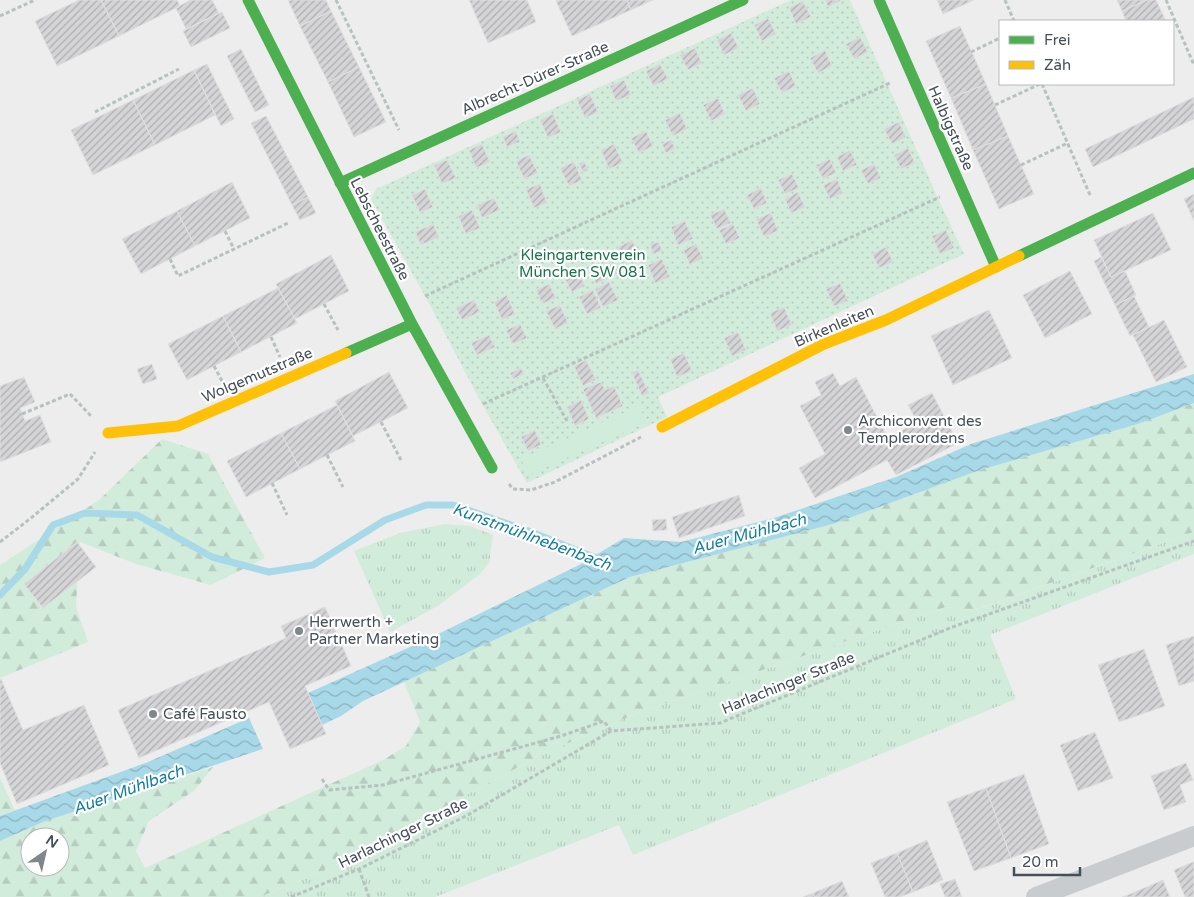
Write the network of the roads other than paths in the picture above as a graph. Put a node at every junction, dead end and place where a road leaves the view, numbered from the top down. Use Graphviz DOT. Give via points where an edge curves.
graph roads {
  1 [pos="248,0"];
  2 [pos="742,0"];
  3 [pos="878,0"];
  4 [pos="1194,173"];
  5 [pos="340,182"];
  6 [pos="996,267"];
  7 [pos="412,324"];
  8 [pos="662,427"];
  9 [pos="108,433"];
  10 [pos="492,468"];
  11 [pos="1194,836"];
  12 [pos="1036,897"];
  1 -- 5 [label="street, Lebscheestraße"];
  2 -- 5 [label="street, Albrecht-Dürer-Straße"];
  3 -- 6 [label="street, Halbigstraße"];
  4 -- 6 [label="street, Birkenleiten"];
  5 -- 7 [label="street, Lebscheestraße"];
  6 -- 8 [label="street, Birkenleiten" via="886,320 824,344"];
  7 -- 9 [label="street, Wolgemutstraße" via="178,426"];
  7 -- 10 [label="street, Lebscheestraße"];
  11 -- 12 [label="street"];
}
